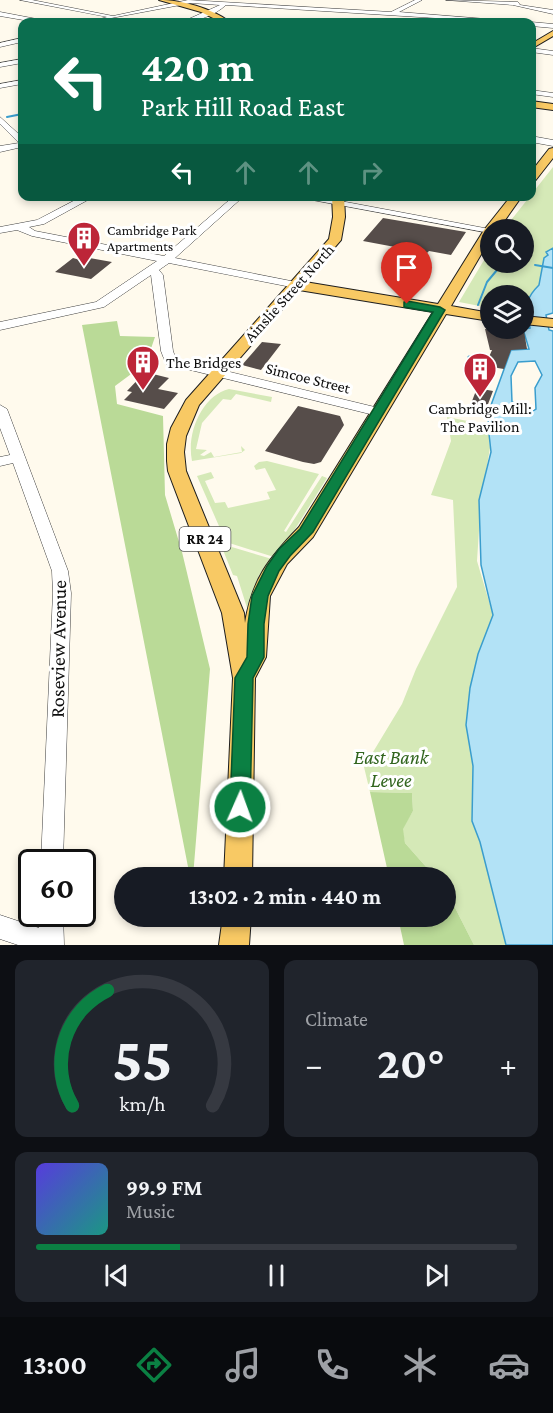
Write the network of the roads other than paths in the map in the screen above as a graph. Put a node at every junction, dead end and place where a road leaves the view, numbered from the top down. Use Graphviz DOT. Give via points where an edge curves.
graph roads {
  1 [pos="24,0"];
  2 [pos="162,0"];
  3 [pos="278,0"];
  4 [pos="419,0"];
  5 [pos="449,0"];
  6 [pos="213,1"];
  7 [pos="176,3"];
  8 [pos="225,3"];
  9 [pos="520,3"];
  10 [pos="333,4"];
  11 [pos="271,6"];
  12 [pos="321,9"];
  13 [pos="508,10"];
  14 [pos="553,12"];
  15 [pos="210,13"];
  16 [pos="0,14"];
  17 [pos="393,14"];
  18 [pos="501,14"];
  19 [pos="116,17"];
  20 [pos="369,17"];
  21 [pos="21,18"];
  22 [pos="111,18"];
  23 [pos="196,18"];
  24 [pos="219,18"];
  25 [pos="382,18"];
  26 [pos="472,18"];
  27 [pos="494,18"];
  28 [pos="536,24"];
  29 [pos="553,26"];
  30 [pos="553,33"];
  31 [pos="0,36"];
  32 [pos="18,39"];
  33 [pos="18,41"];
  34 [pos="0,45"];
  35 [pos="536,45"];
  36 [pos="536,50"];
  37 [pos="553,53"];
  38 [pos="18,62"];
  39 [pos="0,64"];
  40 [pos="0,76"];
  41 [pos="18,83"];
  42 [pos="10,84"];
  43 [pos="0,86"];
  44 [pos="536,93"];
  45 [pos="553,95"];
  46 [pos="536,105"];
  47 [pos="553,107"];
  48 [pos="0,119"];
  49 [pos="18,139"];
  50 [pos="536,140"];
  51 [pos="553,143"];
  52 [pos="18,144"];
  53 [pos="0,149"];
  54 [pos="553,151"];
  55 [pos="536,173"];
  56 [pos="78,201"];
  57 [pos="234,201"];
  58 [pos="338,201"];
  59 [pos="343,201"];
  60 [pos="513,201"];
  61 [pos="499,219"];
  62 [pos="20,227"];
  63 [pos="480,228"];
  64 [pos="0,230"];
  65 [pos="480,247"];
  66 [pos="166,260"];
  67 [pos="152,269"];
  68 [pos="296,285"];
  69 [pos="440,310"];
  70 [pos="480,316"];
  71 [pos="534,321"];
  72 [pos="553,323"];
  73 [pos="0,326"];
  74 [pos="217,373"];
  75 [pos="0,409"];
  76 [pos="378,412"];
  77 [pos="9,460"];
  78 [pos="244,678"];
  79 [pos="52,849"];
  80 [pos="238,867"];
  81 [pos="0,927"];
  82 [pos="51,927"];
  83 [pos="236,927"];
  84 [pos="51,945"];
  85 [pos="234,945"];
  1 -- 19 [label="street"];
  2 -- 7 [label="main road"];
  3 -- 11 [label="street"];
  4 -- 17 [label="street"];
  5 -- 9 [label="street"];
  6 -- 7 [label="street"];
  6 -- 8 [label="street"];
  7 -- 15 [label="main road"];
  7 -- 19 [label="street"];
  8 -- 11 [label="street"];
  8 -- 15 [label="street"];
  9 -- 13 [label="street"];
  9 -- 14 [label="street"];
  10 -- 12 [label="street"];
  11 -- 12 [label="street"];
  12 -- 20 [label="street"];
  15 -- 23 [label="street"];
  15 -- 24 [label="main road"];
  16 -- 21 [label="street"];
  17 -- 20 [label="street"];
  17 -- 26 [label="street"];
  18 -- 27 [label="street"];
  19 -- 22 [label="street"];
  20 -- 25 [label="street"];
  28 -- 29 [label="street"];
  30 -- 35 [label="main road"];
  31 -- 32 [label="street"];
  33 -- 34 [label="street"];
  36 -- 37 [label="street"];
  38 -- 39 [label="street"];
  40 -- 42 [label="street"];
  41 -- 42 [label="street"];
  42 -- 43 [label="street"];
  44 -- 45 [label="street"];
  46 -- 47 [label="main road"];
  48 -- 49 [label="street"];
  50 -- 51 [label="street"];
  52 -- 53 [label="street"];
  54 -- 55 [label="main road"];
  56 -- 62 [label="street" via="45,221"];
  57 -- 66 [label="street"];
  58 -- 68 [label="main road, Ainslie Street North / RR 24" via="335,240"];
  59 -- 63 [label="street"];
  60 -- 61 [label="main road, RR 24"];
  62 -- 64 [label="street"];
  62 -- 66 [label="street" via="32,234"];
  65 -- 69 [label="main road, RR 24"];
  66 -- 67 [label="street"];
  66 -- 68 [label="street"];
  67 -- 73 [label="street" via="100,305"];
  67 -- 74 [label="street, Simcoe Street" via="157,275 171,361"];
  68 -- 69 [label="main road"];
  68 -- 74 [label="main road, Ainslie Street North / RR 24"];
  69 -- 70 [label="main road"];
  69 -- 76 [label="main road, RR 24"];
  71 -- 72 [label="main road"];
  74 -- 76 [label="street, Simcoe Street"];
  74 -- 78 [label="main road, Ainslie Street North / RR 24" via="180,422 174,455 233,613"];
  75 -- 77 [label="street, Roseview Avenue"];
  76 -- 78 [label="main road, RR 24" via="306,532 272,570 260,596 255,657"];
  77 -- 79 [label="street, Roseview Avenue" via="56,558 62,592"];
  78 -- 80 [label="main road, RR 24"];
  81 -- 84 [label="street"];
  82 -- 84 [label="street"];
  83 -- 85 [label="main road"];
}
